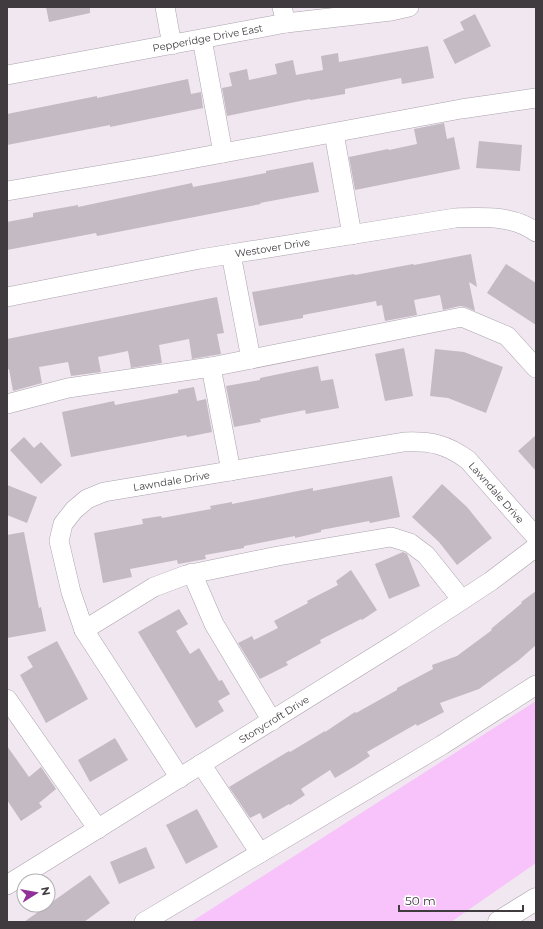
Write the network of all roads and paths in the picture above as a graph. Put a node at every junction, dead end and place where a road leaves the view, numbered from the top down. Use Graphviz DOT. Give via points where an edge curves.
graph roads {
  1 [pos="165,7"];
  2 [pos="409,7"];
  3 [pos="284,15"];
  4 [pos="202,39"];
  5 [pos="172,45"];
  6 [pos="7,75"];
  7 [pos="536,98"];
  8 [pos="334,133"];
  9 [pos="223,153"];
  10 [pos="7,191"];
  11 [pos="536,232"];
  12 [pos="352,235"];
  13 [pos="231,254"];
  14 [pos="7,297"];
  15 [pos="251,359"];
  16 [pos="211,367"];
  17 [pos="536,368"];
  18 [pos="7,404"];
  19 [pos="231,471"];
  20 [pos="536,537"];
  21 [pos="536,547"];
  22 [pos="192,573"];
  23 [pos="462,600"];
  24 [pos="84,630"];
  25 [pos="536,685"];
  26 [pos="7,699"];
  27 [pos="272,720"];
  28 [pos="201,764"];
  29 [pos="180,778"];
  30 [pos="98,829"];
  31 [pos="260,853"];
  32 [pos="8,882"];
  33 [pos="536,899"];
  34 [pos="144,922"];
  35 [pos="499,922"];
  1 -- 5 [label="street"];
  2 -- 3 [label="street, Pepperidge Drive East" via="391,11"];
  3 -- 4 [label="street, Pepperidge Drive East"];
  4 -- 5 [label="street, Pepperidge Drive East"];
  4 -- 9 [label="street"];
  5 -- 6 [label="street, Pepperidge Drive East"];
  7 -- 8 [label="street"];
  8 -- 9 [label="street"];
  8 -- 12 [label="street"];
  9 -- 10 [label="street"];
  11 -- 12 [label="street, Westover Drive" via="507,220 490,217 455,218"];
  12 -- 13 [label="street, Westover Drive"];
  13 -- 14 [label="street, Westover Drive"];
  13 -- 15 [label="street"];
  15 -- 16 [label="street"];
  15 -- 17 [label="street" via="462,317 507,336"];
  16 -- 18 [label="street" via="68,388"];
  16 -- 19 [label="street"];
  19 -- 20 [label="street, Lawndale Drive" via="404,442 434,443 468,460"];
  19 -- 24 [label="street, Lawndale Drive" via="104,492 87,499 74,510 63,524 59,541 71,592"];
  21 -- 23 [label="street, Stonycroft Drive"];
  22 -- 23 [label="street" via="391,537 410,543 426,555"];
  22 -- 24 [label="street" via="154,587"];
  22 -- 27 [label="street" via="214,624"];
  23 -- 27 [label="street, Stonycroft Drive"];
  24 -- 29 [label="street, Lawndale Drive"];
  25 -- 31 [label="street"];
  26 -- 30 [label="street"];
  27 -- 28 [label="street, Stonycroft Drive"];
  28 -- 29 [label="street, Stonycroft Drive"];
  28 -- 31 [label="street"];
  29 -- 30 [label="street, Stonycroft Drive"];
  30 -- 32 [label="street, Stonycroft Drive"];
  31 -- 34 [label="street"];
  33 -- 35 [label="main road"];
}
